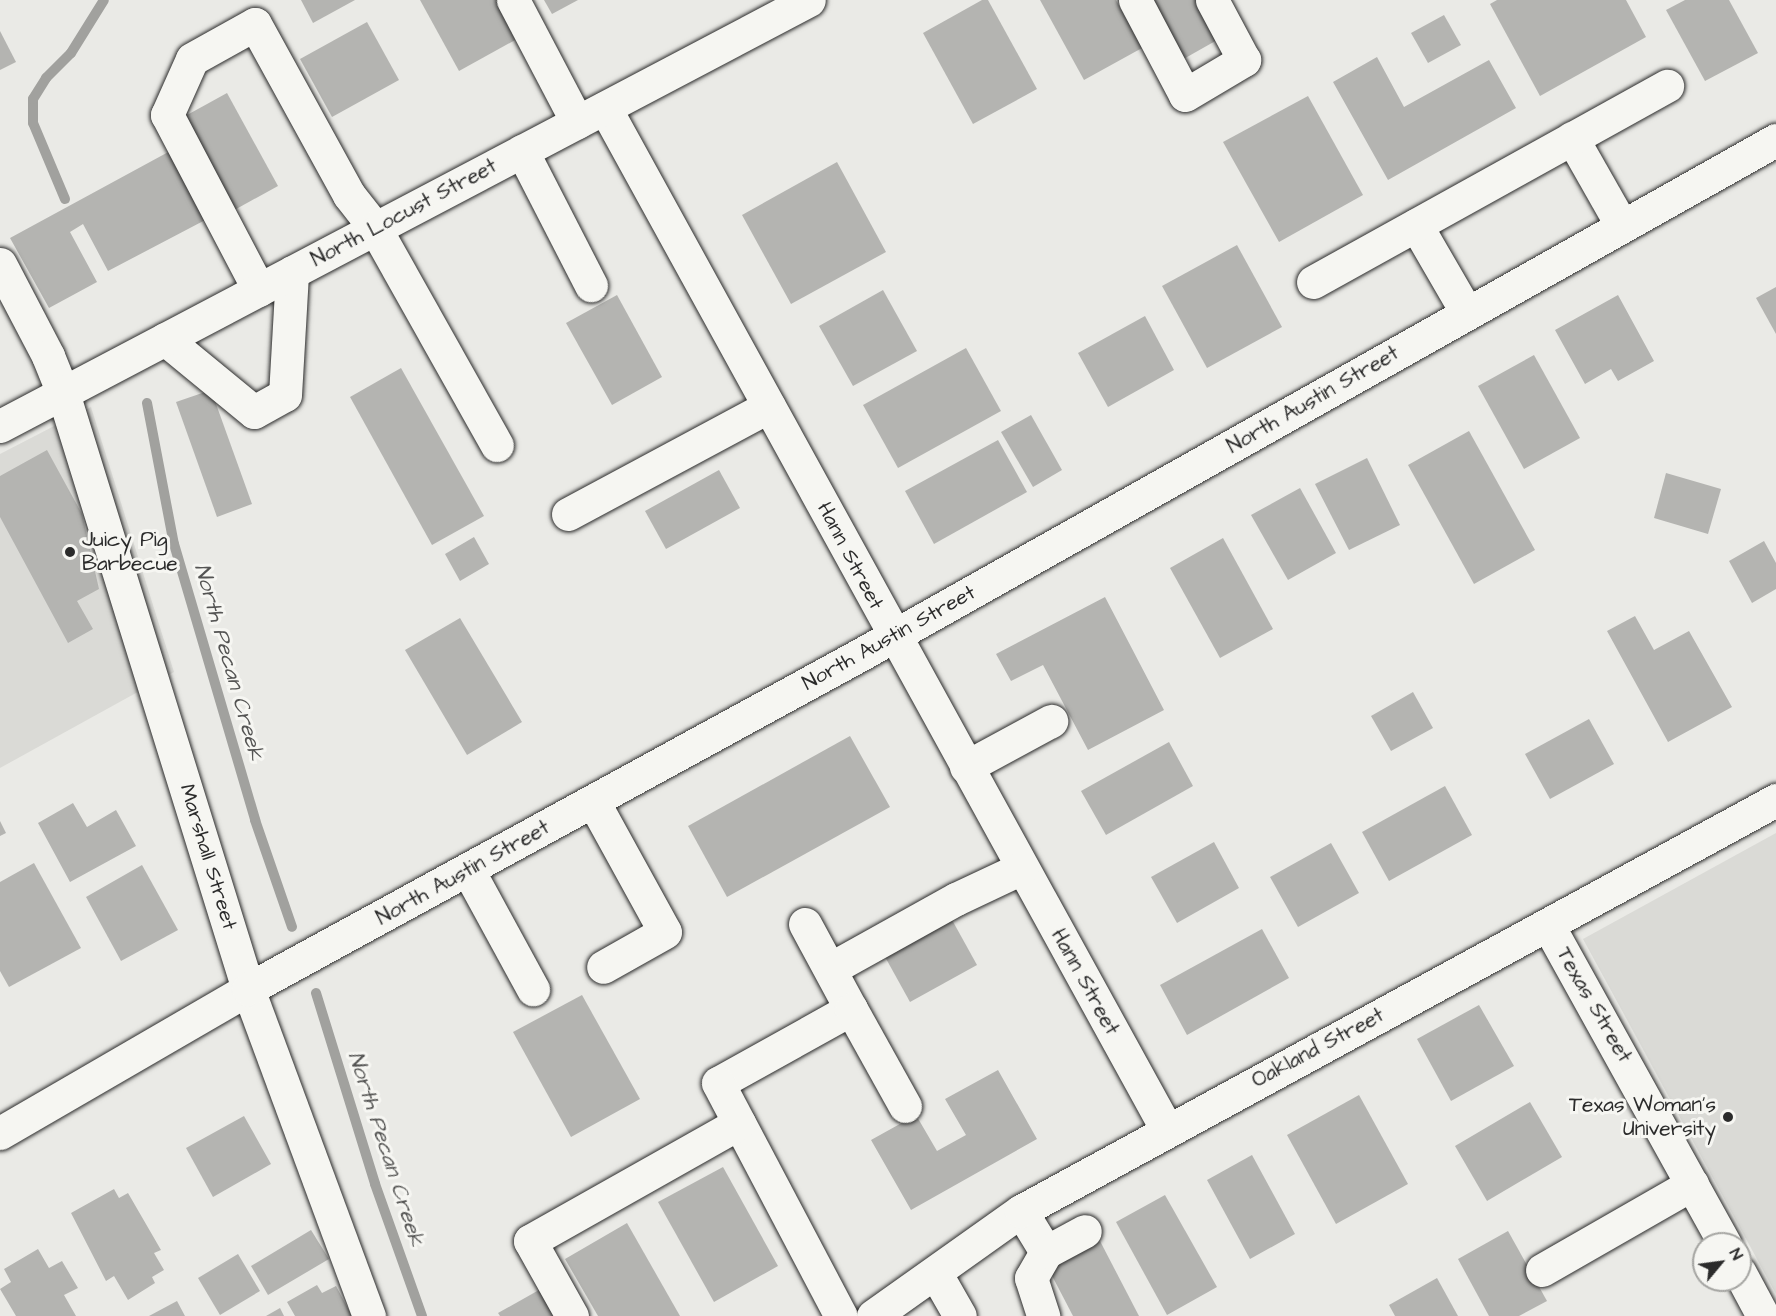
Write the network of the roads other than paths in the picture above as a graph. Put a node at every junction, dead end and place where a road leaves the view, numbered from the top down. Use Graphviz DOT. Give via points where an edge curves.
graph roads {
  1 [pos="513,0"];
  2 [pos="809,0"];
  3 [pos="1135,0"];
  4 [pos="1212,0"];
  5 [pos="1667,86"];
  6 [pos="591,115"];
  7 [pos="1572,138"];
  8 [pos="1776,140"];
  9 [pos="522,151"];
  10 [pos="1416,225"];
  11 [pos="1622,226"];
  12 [pos="375,228"];
  13 [pos="0,264"];
  14 [pos="292,272"];
  15 [pos="1313,282"];
  16 [pos="591,285"];
  17 [pos="259,290"];
  18 [pos="1467,313"];
  19 [pos="165,339"];
  20 [pos="63,393"];
  21 [pos="769,406"];
  22 [pos="0,426"];
  23 [pos="497,445"];
  24 [pos="568,514"];
  25 [pos="894,636"];
  26 [pos="1051,721"];
  27 [pos="966,768"];
  28 [pos="1776,800"];
  29 [pos="593,801"];
  30 [pos="1022,868"];
  31 [pos="468,870"];
  32 [pos="806,924"];
  33 [pos="1548,925"];
  34 [pos="603,967"];
  35 [pos="830,969"];
  36 [pos="248,989"];
  37 [pos="533,989"];
  38 [pos="851,1009"];
  39 [pos="904,1106"];
  40 [pos="739,1124"];
  41 [pos="1167,1130"];
  42 [pos="0,1133"];
  43 [pos="1692,1184"];
  44 [pos="1022,1211"];
  45 [pos="1085,1230"];
  46 [pos="1718,1232"];
  47 [pos="1046,1252"];
  48 [pos="1542,1270"];
  49 [pos="936,1274"];
  50 [pos="1750,1292"];
  51 [pos="369,1316"];
  52 [pos="572,1316"];
  53 [pos="841,1316"];
  54 [pos="873,1316"];
  55 [pos="960,1316"];
  56 [pos="1043,1316"];
  57 [pos="1763,1316"];
  1 -- 6 [label="street, Hann Street"];
  2 -- 6 [label="street, North Locust Street"];
  3 -- 4 [label="street" via="1185,95 1244,60"];
  5 -- 7 [label="street"];
  6 -- 9 [label="street, North Locust Street"];
  6 -- 21 [label="street, Hann Street"];
  7 -- 10 [label="street"];
  7 -- 11 [label="street"];
  8 -- 11 [label="street, North Austin Street"];
  9 -- 12 [label="street, North Locust Street"];
  9 -- 16 [label="street"];
  10 -- 15 [label="street"];
  10 -- 18 [label="street"];
  11 -- 18 [label="street, North Austin Street"];
  12 -- 14 [label="street, North Locust Street"];
  12 -- 17 [label="street" via="349,195 255,24 192,59 167,115"];
  12 -- 23 [label="street"];
  13 -- 20 [label="street, Marshall Street"];
  14 -- 17 [label="street, North Locust Street"];
  14 -- 19 [label="street" via="285,395 254,412"];
  17 -- 19 [label="street, North Locust Street"];
  18 -- 25 [label="street, North Austin Street"];
  19 -- 20 [label="street, North Locust Street"];
  20 -- 22 [label="street, North Locust Street"];
  20 -- 36 [label="street, Marshall Street"];
  21 -- 24 [label="street"];
  21 -- 25 [label="street, Hann Street"];
  25 -- 27 [label="street, Hann Street"];
  25 -- 29 [label="street, North Austin Street"];
  26 -- 27 [label="street"];
  27 -- 30 [label="street, Hann Street"];
  28 -- 33 [label="street, Oakland Street"];
  29 -- 31 [label="street, North Austin Street"];
  29 -- 34 [label="street" via="664,933"];
  30 -- 35 [label="street" via="956,899"];
  30 -- 41 [label="street, Hann Street"];
  31 -- 36 [label="street, North Austin Street"];
  31 -- 37 [label="street"];
  32 -- 35 [label="street"];
  33 -- 41 [label="street, Oakland Street"];
  33 -- 43 [label="street, Texas Street"];
  35 -- 38 [label="street"];
  36 -- 42 [label="street, North Austin Street"];
  36 -- 51 [label="street, Marshall Street"];
  38 -- 39 [label="street"];
  38 -- 40 [label="street" via="718,1083"];
  40 -- 52 [label="street" via="530,1241"];
  40 -- 53 [label="street"];
  41 -- 44 [label="street, Oakland Street"];
  43 -- 46 [label="street, Texas Street"];
  43 -- 48 [label="street"];
  44 -- 47 [label="street"];
  44 -- 49 [label="street, Oakland Street"];
  45 -- 47 [label="street"];
  47 -- 56 [label="street" via="1031,1278"];
  49 -- 54 [label="street, Oakland Street"];
  49 -- 55 [label="street"];
  50 -- 57 [label="street"];
}
